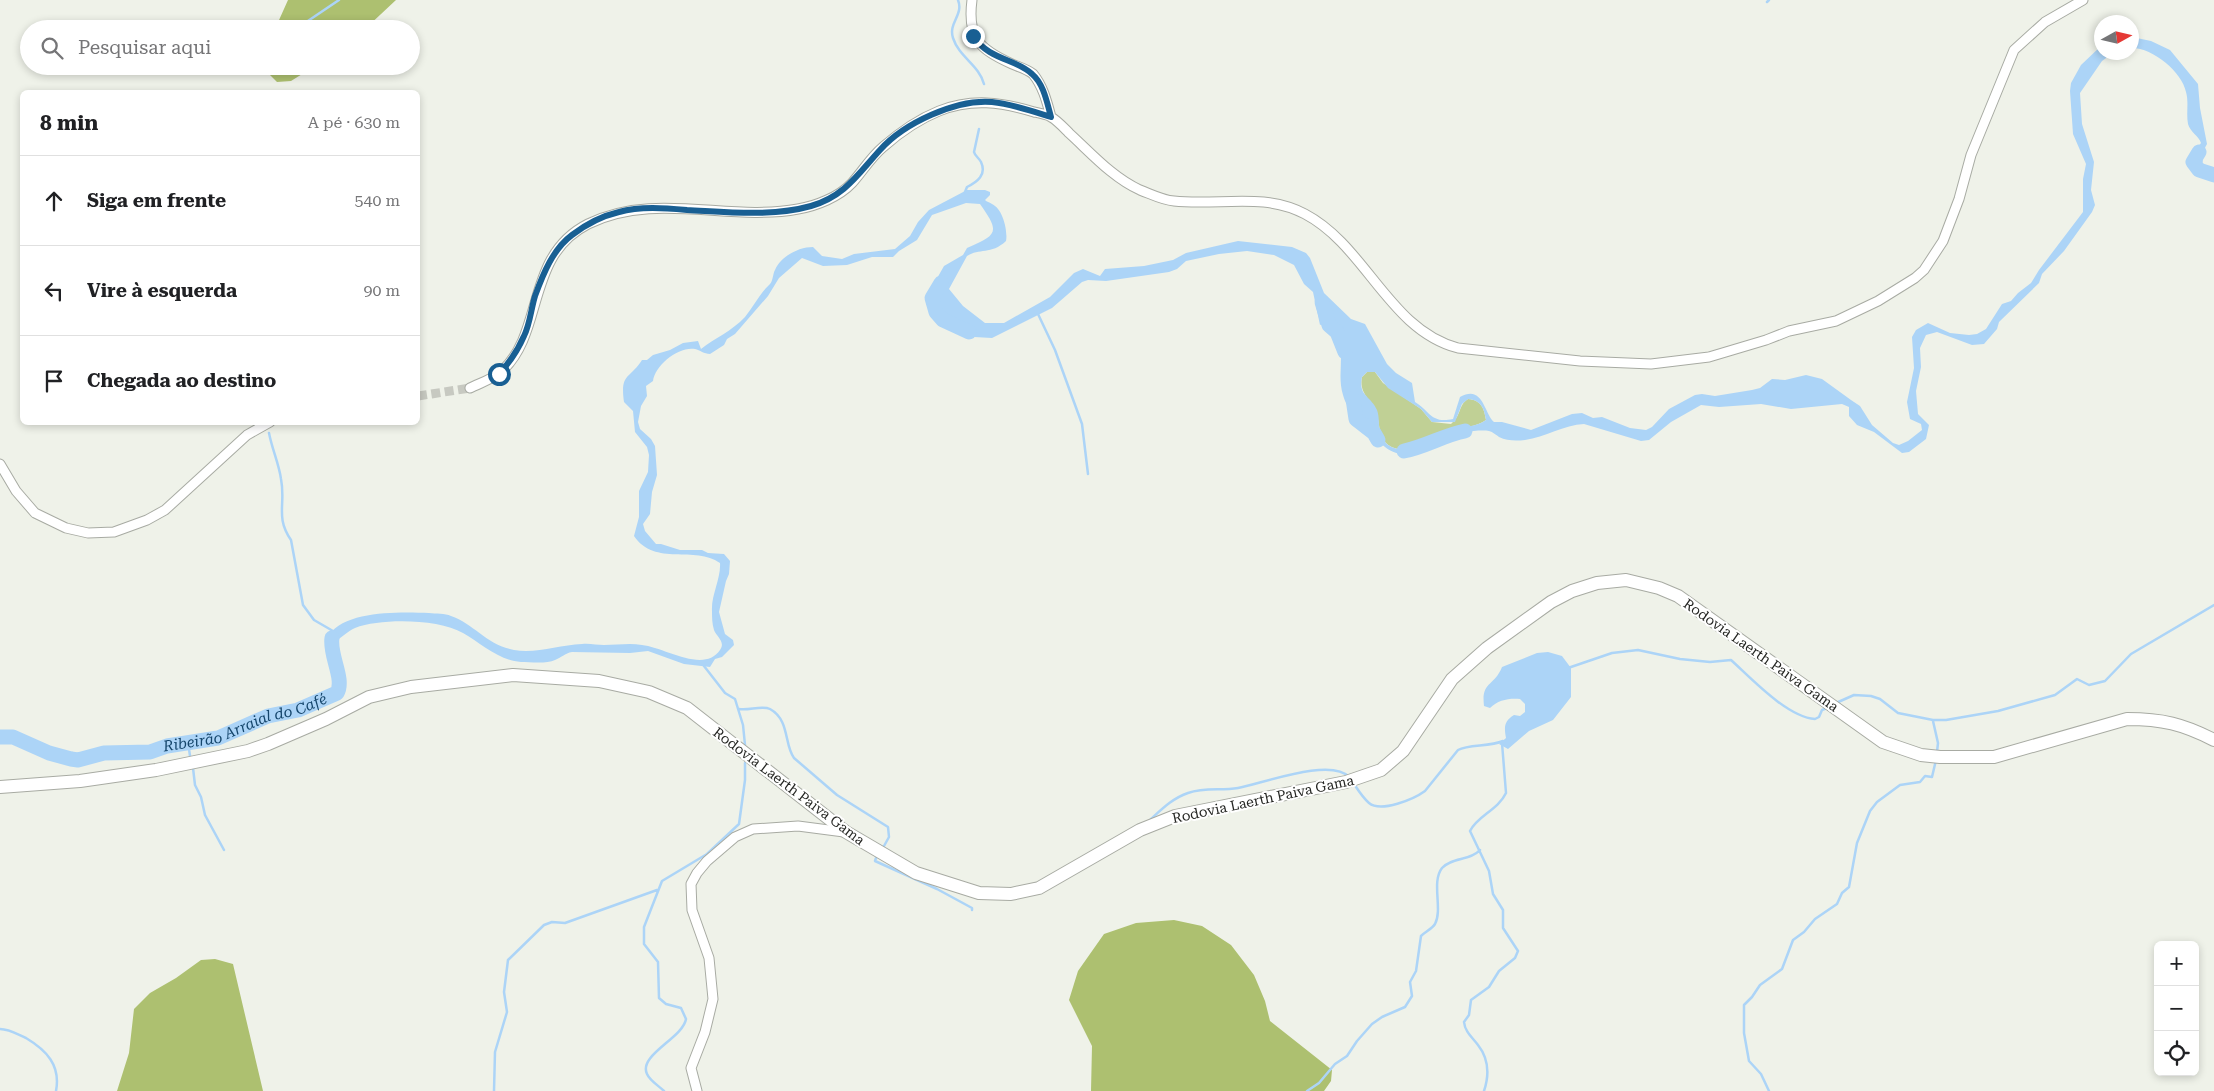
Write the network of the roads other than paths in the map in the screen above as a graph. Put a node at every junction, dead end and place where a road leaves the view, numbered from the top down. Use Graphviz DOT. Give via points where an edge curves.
graph roads {
  1 [pos="972,0"];
  2 [pos="2083,0"];
  3 [pos="1051,117"];
  4 [pos="470,388"];
  5 [pos="265,425"];
  6 [pos="0,464"];
  7 [pos="2214,740"];
  8 [pos="0,787"];
  9 [pos="846,832"];
  10 [pos="697,1091"];
  1 -- 3 [label="street" via="970,14 976,40 985,50 1032,73 1042,89"];
  2 -- 3 [label="street" via="2046,22 2014,50 1971,155 1943,240 1915,278 1878,302 1836,321 1789,331 1709,357 1651,364 1580,361 1445,345 1404,315 1329,230 1307,214 1260,201 1172,201 1158,197 1120,178"];
  3 -- 4 [label="street" via="990,102 942,109 882,147 846,188 824,201 797,210 744,212 662,208 619,211 587,225 558,247 535,296 525,336 507,365 499,374"];
  5 -- 6 [label="street" via="247,435 165,510 114,532 88,533 66,528 35,513 16,491"];
  7 -- 9 [label="main road, Rodovia Laerth Paiva Gama" via="2177,724 2144,719 2127,720 1994,757 1940,757 1902,750 1883,742 1678,596 1641,583 1611,581 1584,586 1551,602 1487,648 1452,679 1403,751 1380,770 1346,782 1175,816 1140,830 1039,888 995,895 972,891 916,873"];
  8 -- 9 [label="main road, Rodovia Laerth Paiva Gama" via="80,781 204,761 268,744 378,694 454,681 532,675 607,683 649,692 687,708"];
  9 -- 10 [label="street" via="798,826 753,829 735,837 706,861 697,873 691,884 692,910 709,958 713,999 691,1068"];
}
